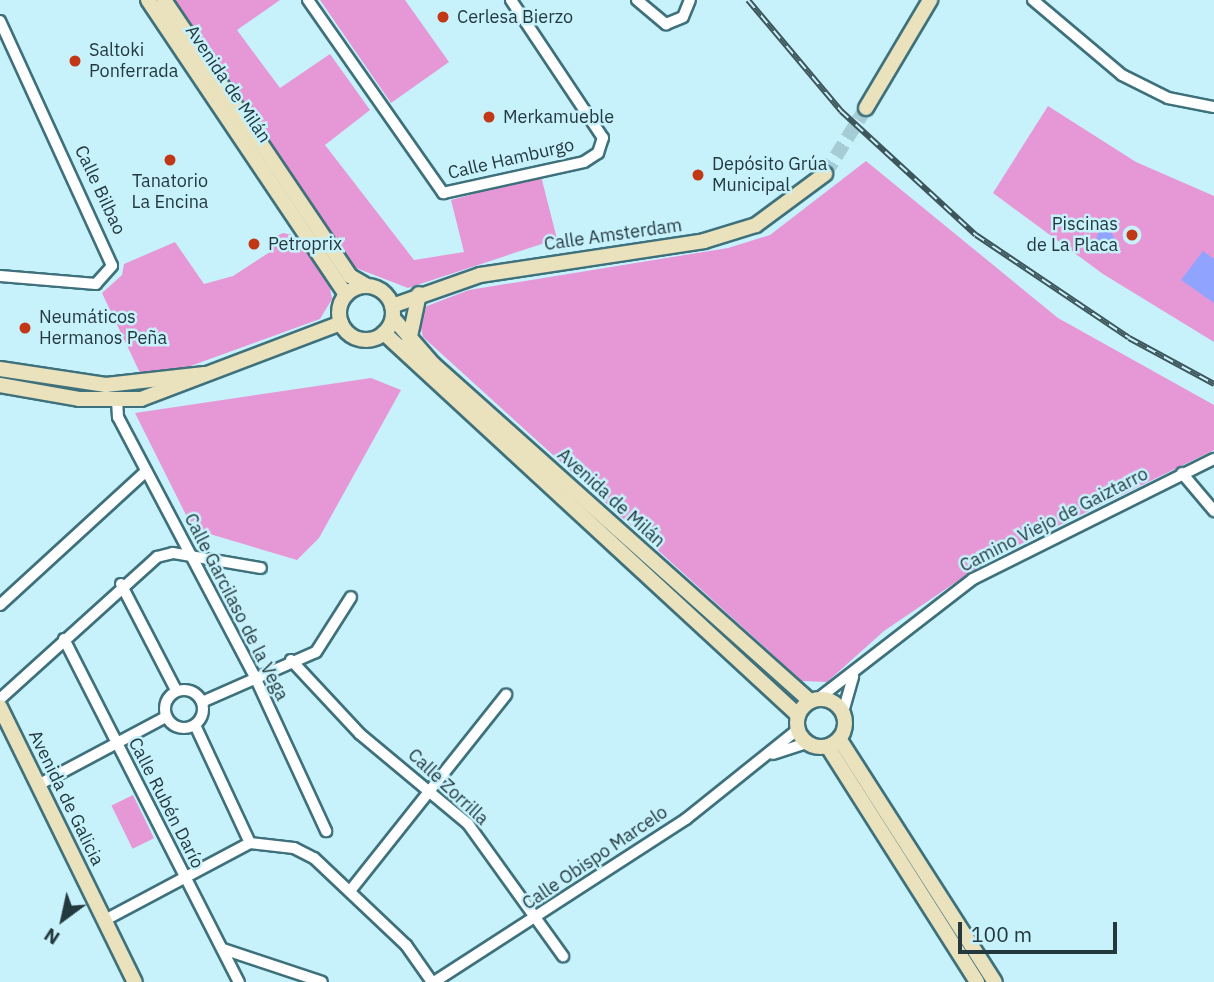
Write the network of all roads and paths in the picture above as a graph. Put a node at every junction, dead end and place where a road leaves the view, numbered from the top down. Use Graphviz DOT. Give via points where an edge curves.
graph roads {
  1 [pos="148,0"];
  2 [pos="164,0"];
  3 [pos="308,0"];
  4 [pos="511,0"];
  5 [pos="637,0"];
  6 [pos="690,0"];
  7 [pos="930,0"];
  8 [pos="1033,0"];
  9 [pos="0,21"];
  10 [pos="1214,107"];
  11 [pos="866,108"];
  12 [pos="825,174"];
  13 [pos="0,276"];
  14 [pos="367,286"];
  15 [pos="346,295"];
  16 [pos="419,295"];
  17 [pos="392,312"];
  18 [pos="341,323"];
  19 [pos="384,333"];
  20 [pos="409,341"];
  21 [pos="0,369"];
  22 [pos="212,373"];
  23 [pos="0,385"];
  24 [pos="117,399"];
  25 [pos="1214,459"];
  26 [pos="146,471"];
  27 [pos="1182,474"];
  28 [pos="1214,511"];
  29 [pos="190,556"];
  30 [pos="261,568"];
  31 [pos="121,584"];
  32 [pos="351,597"];
  33 [pos="0,605"];
  34 [pos="64,639"];
  35 [pos="291,660"];
  36 [pos="853,676"];
  37 [pos="255,677"];
  38 [pos="176,690"];
  39 [pos="506,695"];
  40 [pos="0,699"];
  41 [pos="815,700"];
  42 [pos="202,702"];
  43 [pos="0,707"];
  44 [pos="843,712"];
  45 [pos="166,717"];
  46 [pos="797,722"];
  47 [pos="195,725"];
  48 [pos="807,743"];
  49 [pos="116,744"];
  50 [pos="834,744"];
  51 [pos="771,755"];
  52 [pos="38,785"];
  53 [pos="429,790"];
  54 [pos="326,831"];
  55 [pos="250,844"];
  56 [pos="184,879"];
  57 [pos="350,891"];
  58 [pos="538,918"];
  59 [pos="105,920"];
  60 [pos="223,949"];
  61 [pos="563,956"];
  62 [pos="135,982"];
  63 [pos="239,982"];
  64 [pos="322,982"];
  65 [pos="433,982"];
  66 [pos="976,982"];
  67 [pos="995,982"];
  1 -- 15 [label="street, Avenida de Milán"];
  2 -- 14 [label="street, Avenida de Milán" via="350,276"];
  3 -- 4 [label="street, Calle Hamburgo" via="443,193 583,162 603,138"];
  5 -- 6 [label="street" via="666,24 683,17"];
  7 -- 11 [label="street"];
  8 -- 10 [label="street" via="1122,75 1168,98"];
  9 -- 13 [label="street, Calle Bilbao" via="112,266 96,284"];
  12 -- 16 [label="street, Calle Amsterdam" via="757,225 704,241 480,275"];
  14 -- 15 [label="street"];
  14 -- 17 [label="street" via="381,290"];
  15 -- 18 [label="street"];
  16 -- 17 [label="street, Calle Amsterdam"];
  16 -- 20 [label="street"];
  17 -- 19 [label="street"];
  17 -- 20 [label="street, Avenida de Milán"];
  18 -- 19 [label="street" via="357,338"];
  18 -- 22 [label="street"];
  19 -- 46 [label="street, Avenida de Milán"];
  20 -- 41 [label="street, Avenida de Milán"];
  21 -- 22 [label="street" via="106,385"];
  22 -- 24 [label="street" via="141,399"];
  23 -- 24 [label="street"];
  24 -- 26 [label="street, Calle Garcilaso de la Vega" via="118,417"];
  25 -- 27 [label="street, Camino Viejo de Gaiztarro"];
  26 -- 29 [label="street, Calle Garcilaso de la Vega"];
  26 -- 33 [label="street"];
  27 -- 28 [label="street"];
  27 -- 36 [label="street, Camino Viejo de Gaiztarro" via="973,579"];
  29 -- 30 [label="street"];
  29 -- 31 [label="street" via="157,557"];
  29 -- 37 [label="street, Calle Garcilaso de la Vega"];
  31 -- 34 [label="street"];
  31 -- 38 [label="street"];
  32 -- 35 [label="street" via="316,652"];
  34 -- 40 [label="street"];
  34 -- 49 [label="street, Calle Rubén Darío"];
  35 -- 37 [label="street"];
  35 -- 53 [label="street, Calle Zorrilla" via="360,734"];
  36 -- 41 [label="street, Camino Viejo de Gaiztarro"];
  36 -- 44 [label="street"];
  37 -- 42 [label="street"];
  37 -- 54 [label="street, Calle Garcilaso de la Vega"];
  38 -- 42 [label="street" via="196,694"];
  38 -- 45 [label="street" via="166,701"];
  39 -- 53 [label="street"];
  41 -- 44 [label="street, Avenida de Milán"];
  41 -- 46 [label="street"];
  42 -- 47 [label="street"];
  43 -- 52 [label="street, Avenida de Galicia"];
  44 -- 50 [label="street"];
  45 -- 47 [label="street" via="177,727"];
  45 -- 49 [label="street"];
  46 -- 48 [label="street, Avenida de Milán"];
  46 -- 51 [label="street, Calle Obispo Marcelo"];
  47 -- 55 [label="street"];
  48 -- 50 [label="street"];
  48 -- 51 [label="street, Calle Obispo Marcelo"];
  49 -- 52 [label="street"];
  49 -- 56 [label="street, Calle Rubén Darío"];
  50 -- 66 [label="street"];
  50 -- 67 [label="street"];
  51 -- 58 [label="street, Calle Obispo Marcelo"];
  52 -- 59 [label="street, Avenida de Galicia"];
  53 -- 57 [label="street"];
  53 -- 58 [label="street, Calle Zorrilla" via="468,824"];
  55 -- 56 [label="street"];
  55 -- 57 [label="street" via="294,848"];
  56 -- 59 [label="street"];
  56 -- 60 [label="street, Calle Rubén Darío"];
  57 -- 65 [label="street" via="406,945"];
  58 -- 61 [label="street, Calle Zorrilla"];
  58 -- 65 [label="street, Calle Obispo Marcelo"];
  59 -- 62 [label="street, Avenida de Galicia"];
  60 -- 63 [label="street, Calle Rubén Darío"];
  60 -- 64 [label="street"];
}
